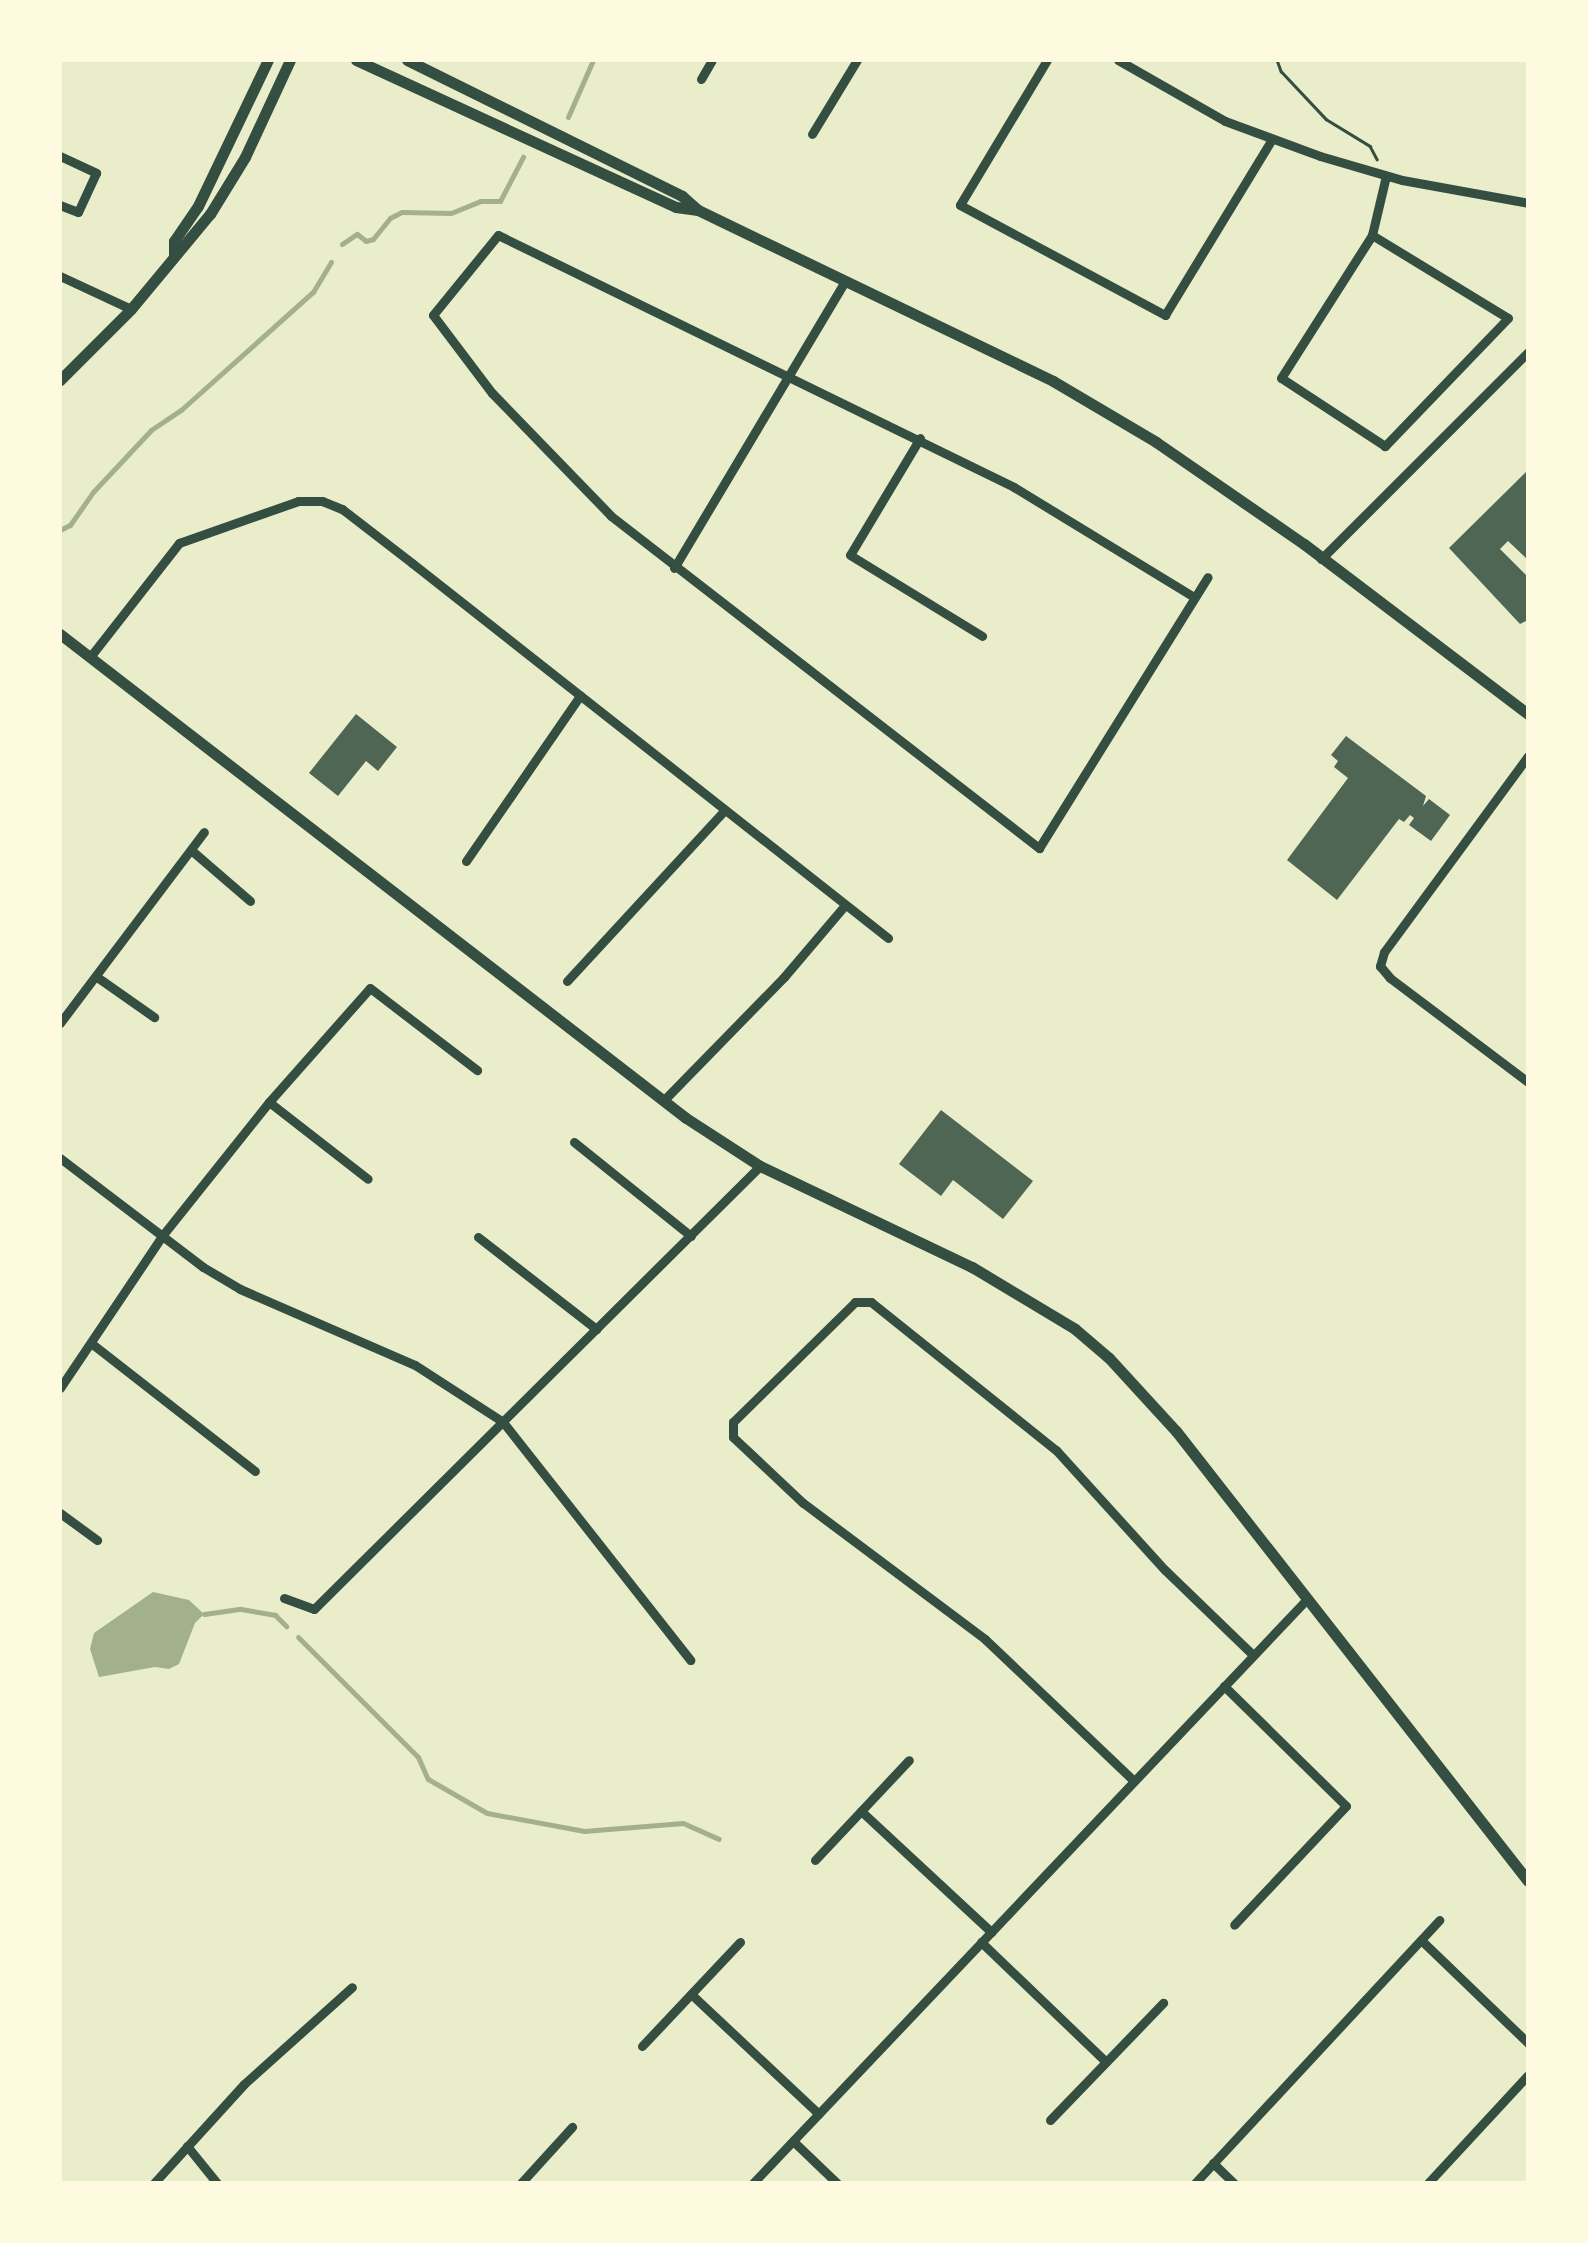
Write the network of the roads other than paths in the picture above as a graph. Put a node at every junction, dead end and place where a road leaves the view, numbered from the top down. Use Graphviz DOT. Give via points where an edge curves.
graph roads {
  1 [pos="268,60"];
  2 [pos="290,60"];
  3 [pos="356,60"];
  4 [pos="406,60"];
  5 [pos="712,60"];
  6 [pos="857,60"];
  7 [pos="1047,60"];
  8 [pos="1118,60"];
  9 [pos="700,78"];
  10 [pos="812,134"];
  11 [pos="1272,139"];
  12 [pos="60,156"];
  13 [pos="1386,176"];
  14 [pos="1528,202"];
  15 [pos="60,204"];
  16 [pos="698,210"];
  17 [pos="1372,235"];
  18 [pos="174,254"];
  19 [pos="60,276"];
  20 [pos="845,281"];
  21 [pos="130,309"];
  22 [pos="1528,352"];
  23 [pos="792,376"];
  24 [pos="60,380"];
  25 [pos="920,438"];
  26 [pos="1321,559"];
  27 [pos="674,568"];
  28 [pos="1208,577"];
  29 [pos="1194,596"];
  30 [pos="60,634"];
  31 [pos="982,636"];
  32 [pos="90,657"];
  33 [pos="580,696"];
  34 [pos="1528,714"];
  35 [pos="1528,756"];
  36 [pos="725,810"];
  37 [pos="204,832"];
  38 [pos="191,850"];
  39 [pos="466,860"];
  40 [pos="250,901"];
  41 [pos="845,905"];
  42 [pos="888,938"];
  43 [pos="97,977"];
  44 [pos="567,981"];
  45 [pos="154,1017"];
  46 [pos="60,1022"];
  47 [pos="477,1070"];
  48 [pos="1528,1082"];
  49 [pos="664,1100"];
  50 [pos="268,1102"];
  51 [pos="574,1142"];
  52 [pos="60,1158"];
  53 [pos="760,1166"];
  54 [pos="368,1179"];
  55 [pos="162,1236"];
  56 [pos="692,1236"];
  57 [pos="478,1237"];
  58 [pos="596,1329"];
  59 [pos="91,1344"];
  60 [pos="60,1388"];
  61 [pos="503,1422"];
  62 [pos="255,1472"];
  63 [pos="60,1513"];
  64 [pos="97,1540"];
  65 [pos="284,1598"];
  66 [pos="1306,1599"];
  67 [pos="1253,1655"];
  68 [pos="690,1660"];
  69 [pos="1224,1686"];
  70 [pos="909,1760"];
  71 [pos="1134,1781"];
  72 [pos="862,1811"];
  73 [pos="815,1860"];
  74 [pos="1528,1880"];
  75 [pos="1439,1920"];
  76 [pos="1234,1925"];
  77 [pos="990,1932"];
  78 [pos="1421,1940"];
  79 [pos="740,1942"];
  80 [pos="981,1942"];
  81 [pos="352,1987"];
  82 [pos="691,1994"];
  83 [pos="1163,2002"];
  84 [pos="1528,2043"];
  85 [pos="642,2046"];
  86 [pos="1106,2062"];
  87 [pos="1528,2075"];
  88 [pos="818,2114"];
  89 [pos="1050,2120"];
  90 [pos="572,2127"];
  91 [pos="793,2140"];
  92 [pos="187,2146"];
  93 [pos="1213,2163"];
  94 [pos="154,2183"];
  95 [pos="217,2183"];
  96 [pos="521,2183"];
  97 [pos="753,2183"];
  98 [pos="837,2183"];
  99 [pos="1194,2183"];
  100 [pos="1234,2183"];
  101 [pos="1428,2183"];
  1 -- 18 [label="street" via="198,206 174,241"];
  2 -- 18 [label="street" via="245,157 186,247"];
  3 -- 16 [label="street" via="676,207"];
  4 -- 16 [label="street" via="682,196"];
  5 -- 9 [label="street"];
  6 -- 10 [label="street"];
  7 -- 11 [label="street" via="960,204 1166,315"];
  8 -- 11 [label="street" via="1175,95"];
  11 -- 13 [label="street"];
  12 -- 15 [label="street" via="96,173 78,212"];
  13 -- 14 [label="street"];
  13 -- 17 [label="street"];
  16 -- 20 [label="street"];
  17 -- 17 [label="street" via="1281,378 1385,446 1508,318"];
  18 -- 21 [label="street"];
  19 -- 21 [label="street"];
  20 -- 23 [label="street"];
  20 -- 26 [label="street" via="1053,381 1156,442"];
  21 -- 24 [label="street"];
  22 -- 26 [label="street"];
  23 -- 25 [label="street"];
  23 -- 27 [label="street"];
  23 -- 27 [label="street" via="498,235 433,315 552,461"];
  25 -- 29 [label="street"];
  25 -- 31 [label="street" via="850,555"];
  26 -- 34 [label="street"];
  27 -- 29 [label="street" via="1039,848"];
  28 -- 29 [label="street"];
  30 -- 32 [label="street"];
  32 -- 33 [label="street" via="179,543 298,501 322,501 342,509"];
  32 -- 49 [label="street"];
  33 -- 36 [label="street"];
  33 -- 39 [label="street"];
  35 -- 48 [label="street" via="1380,966"];
  36 -- 41 [label="street"];
  36 -- 44 [label="street"];
  37 -- 38 [label="street"];
  38 -- 40 [label="street"];
  38 -- 43 [label="street"];
  41 -- 42 [label="street"];
  41 -- 49 [label="street"];
  43 -- 45 [label="street"];
  43 -- 46 [label="street"];
  47 -- 50 [label="street" via="370,988"];
  49 -- 53 [label="street"];
  50 -- 54 [label="street"];
  50 -- 55 [label="street"];
  51 -- 56 [label="street"];
  52 -- 55 [label="street"];
  53 -- 56 [label="street"];
  53 -- 66 [label="street" via="972,1267 1075,1328 1176,1432"];
  55 -- 59 [label="street"];
  55 -- 61 [label="street" via="240,1289 415,1365"];
  56 -- 58 [label="street"];
  57 -- 58 [label="street"];
  58 -- 61 [label="street"];
  59 -- 60 [label="street"];
  59 -- 62 [label="street"];
  61 -- 65 [label="street" via="314,1610"];
  61 -- 68 [label="street"];
  63 -- 64 [label="street"];
  66 -- 67 [label="street"];
  66 -- 74 [label="street"];
  67 -- 69 [label="street"];
  67 -- 71 [label="street" via="1056,1450 872,1302 855,1302 733,1422 733,1436 803,1504 985,1639"];
  69 -- 71 [label="street"];
  69 -- 76 [label="street" via="1346,1806"];
  70 -- 72 [label="street"];
  71 -- 77 [label="street"];
  72 -- 73 [label="street"];
  72 -- 77 [label="street"];
  75 -- 78 [label="street"];
  77 -- 80 [label="street"];
  78 -- 84 [label="street"];
  78 -- 93 [label="street"];
  79 -- 82 [label="street"];
  80 -- 86 [label="street"];
  80 -- 88 [label="street"];
  81 -- 92 [label="street" via="244,2084"];
  82 -- 85 [label="street"];
  82 -- 88 [label="street"];
  83 -- 86 [label="street"];
  86 -- 89 [label="street"];
  87 -- 101 [label="street"];
  88 -- 91 [label="street"];
  90 -- 96 [label="street"];
  91 -- 97 [label="street"];
  91 -- 98 [label="street"];
  92 -- 94 [label="street"];
  92 -- 95 [label="street"];
  93 -- 99 [label="street"];
  93 -- 100 [label="street"];
}
